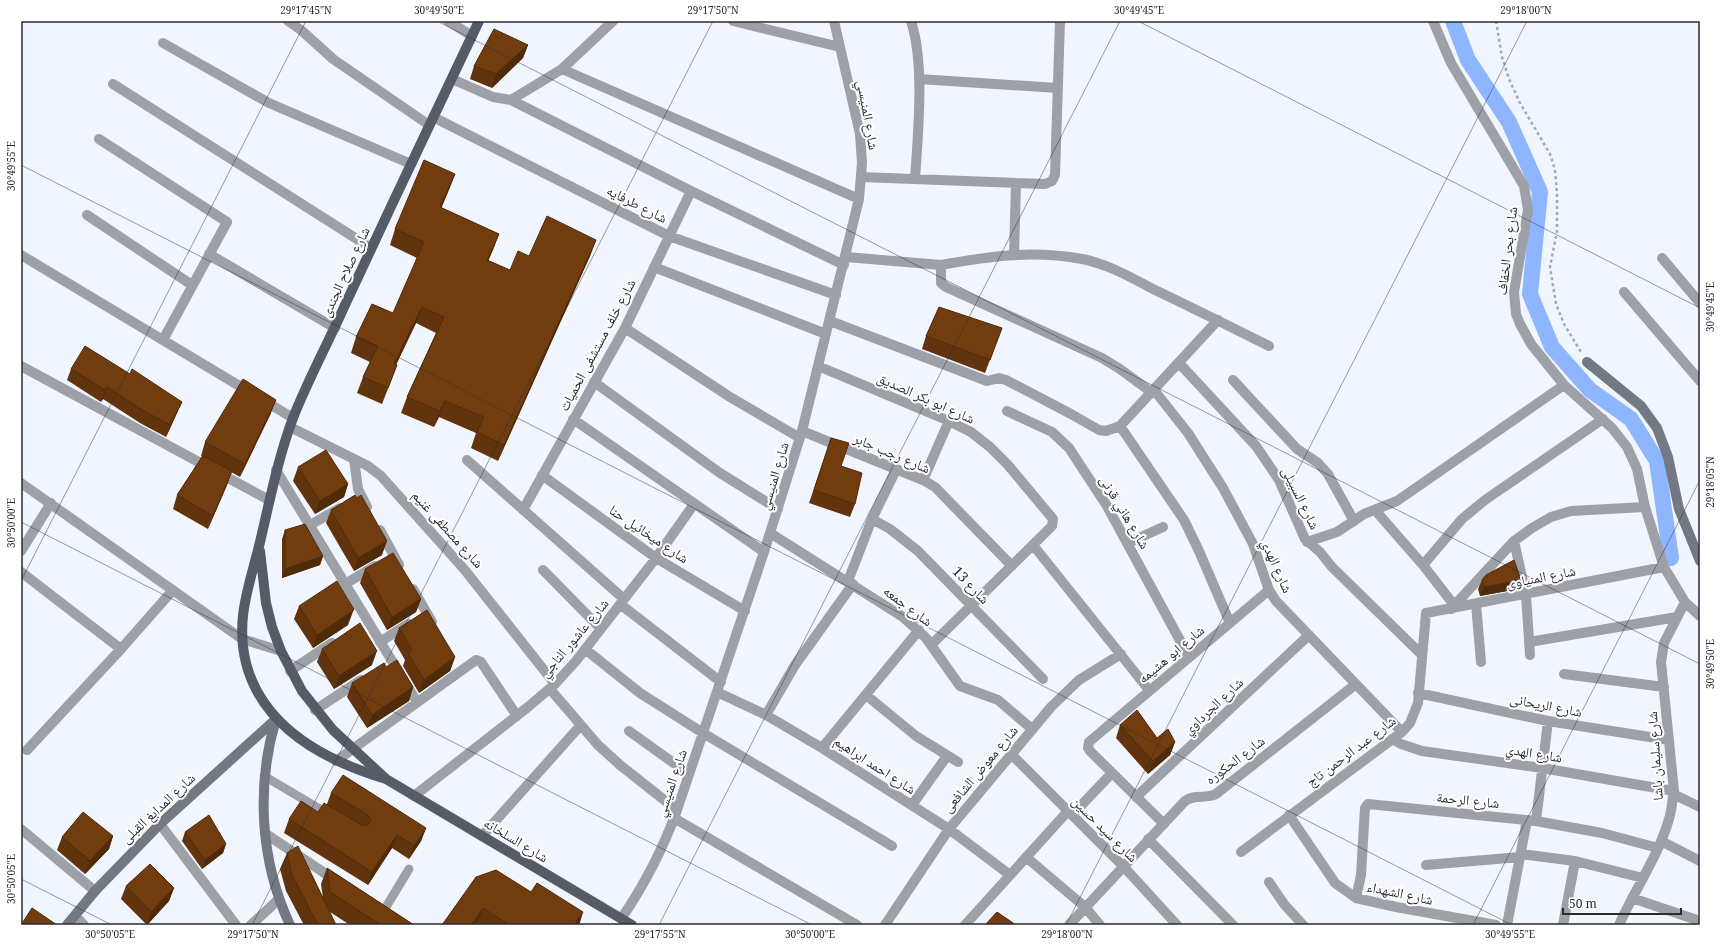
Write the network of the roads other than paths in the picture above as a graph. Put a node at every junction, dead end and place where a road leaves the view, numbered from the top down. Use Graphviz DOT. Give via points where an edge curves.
graph roads {
  1 [pos="288,21"];
  2 [pos="448,21"];
  3 [pos="479,21"];
  4 [pos="613,21"];
  5 [pos="733,21"];
  6 [pos="834,21"];
  7 [pos="911,21"];
  8 [pos="1060,21"];
  9 [pos="1433,21"];
  10 [pos="472,36"];
  11 [pos="163,43"];
  12 [pos="840,47"];
  13 [pos="562,69"];
  14 [pos="452,79"];
  15 [pos="918,79"];
  16 [pos="113,84"];
  17 [pos="1058,88"];
  18 [pos="512,100"];
  19 [pos="431,121"];
  20 [pos="99,139"];
  21 [pos="411,164"];
  22 [pos="861,177"];
  23 [pos="915,179"];
  24 [pos="1016,183"];
  25 [pos="691,191"];
  26 [pos="859,199"];
  27 [pos="87,215"];
  28 [pos="669,236"];
  29 [pos="371,248"];
  30 [pos="209,254"];
  31 [pos="21,255"];
  32 [pos="1014,255"];
  33 [pos="1662,258"];
  34 [pos="845,261"];
  35 [pos="941,265"];
  36 [pos="654,267"];
  37 [pos="192,285"];
  38 [pos="1624,292"];
  39 [pos="836,295"];
  40 [pos="1700,303"];
  41 [pos="1218,320"];
  42 [pos="830,321"];
  43 [pos="335,328"];
  44 [pos="624,328"];
  45 [pos="826,334"];
  46 [pos="163,340"];
  47 [pos="1269,346"];
  48 [pos="1588,362"];
  49 [pos="1179,363"];
  50 [pos="21,366"];
  51 [pos="818,366"];
  52 [pos="1233,380"];
  53 [pos="1700,381"];
  54 [pos="594,382"];
  55 [pos="1564,385"];
  56 [pos="1152,391"];
  57 [pos="1007,410"];
  58 [pos="1603,419"];
  59 [pos="573,420"];
  60 [pos="949,421"];
  61 [pos="292,423"];
  62 [pos="1120,426"];
  63 [pos="801,435"];
  64 [pos="354,459"];
  65 [pos="467,460"];
  66 [pos="276,470"];
  67 [pos="896,470"];
  68 [pos="542,475"];
  69 [pos="923,480"];
  70 [pos="22,485"];
  71 [pos="354,499"];
  72 [pos="269,500"];
  73 [pos="51,503"];
  74 [pos="694,504"];
  75 [pos="1645,507"];
  76 [pos="778,509"];
  77 [pos="523,510"];
  78 [pos="1375,510"];
  79 [pos="872,519"];
  80 [pos="1354,521"];
  81 [pos="310,525"];
  82 [pos="1163,527"];
  83 [pos="770,533"];
  84 [pos="1514,541"];
  85 [pos="1307,542"];
  86 [pos="1128,543"];
  87 [pos="259,544"];
  88 [pos="1033,545"];
  89 [pos="21,551"];
  90 [pos="764,552"];
  91 [pos="388,558"];
  92 [pos="656,558"];
  93 [pos="1700,561"];
  94 [pos="1424,565"];
  95 [pos="1012,566"];
  96 [pos="1664,567"];
  97 [pos="543,570"];
  98 [pos="21,572"];
  99 [pos="851,582"];
  100 [pos="345,584"];
  101 [pos="173,590"];
  102 [pos="1269,590"];
  103 [pos="1526,595"];
  104 [pos="622,602"];
  105 [pos="1685,602"];
  106 [pos="1476,604"];
  107 [pos="971,605"];
  108 [pos="1452,607"];
  109 [pos="744,610"];
  110 [pos="427,613"];
  111 [pos="1424,615"];
  112 [pos="1700,616"];
  113 [pos="1677,617"];
  114 [pos="1230,623"];
  115 [pos="601,629"];
  116 [pos="919,630"];
  117 [pos="438,632"];
  118 [pos="1309,635"];
  119 [pos="341,637"];
  120 [pos="242,639"];
  121 [pos="380,642"];
  122 [pos="1529,642"];
  123 [pos="932,644"];
  124 [pos="121,649"];
  125 [pos="585,649"];
  126 [pos="281,651"];
  127 [pos="1121,654"];
  128 [pos="1422,654"];
  129 [pos="1530,656"];
  130 [pos="1189,657"];
  131 [pos="1481,662"];
  132 [pos="290,671"];
  133 [pos="372,673"];
  134 [pos="1564,674"];
  135 [pos="1043,679"];
  136 [pos="1356,684"];
  137 [pos="553,686"];
  138 [pos="719,687"];
  139 [pos="1664,687"];
  140 [pos="1149,690"];
  141 [pos="1418,692"];
  142 [pos="866,694"];
  143 [pos="416,702"];
  144 [pos="315,710"];
  145 [pos="517,716"];
  146 [pos="766,716"];
  147 [pos="276,718"];
  148 [pos="1548,721"];
  149 [pos="580,726"];
  150 [pos="1032,729"];
  151 [pos="629,731"];
  152 [pos="1402,732"];
  153 [pos="703,733"];
  154 [pos="1392,739"];
  155 [pos="1669,740"];
  156 [pos="352,748"];
  157 [pos="822,748"];
  158 [pos="27,750"];
  159 [pos="1011,754"];
  160 [pos="947,756"];
  161 [pos="336,761"];
  162 [pos="958,762"];
  163 [pos="1542,768"];
  164 [pos="1112,773"];
  165 [pos="689,774"];
  166 [pos="264,776"];
  167 [pos="386,779"];
  168 [pos="1674,792"];
  169 [pos="414,796"];
  170 [pos="1136,797"];
  171 [pos="912,805"];
  172 [pos="1700,807"];
  173 [pos="1070,813"];
  174 [pos="676,814"];
  175 [pos="1289,815"];
  176 [pos="1532,820"];
  177 [pos="341,822"];
  178 [pos="160,824"];
  179 [pos="1164,824"];
  180 [pos="949,829"];
  181 [pos="21,830"];
  182 [pos="266,834"];
  183 [pos="482,836"];
  184 [pos="1148,840"];
  185 [pos="1659,845"];
  186 [pos="892,846"];
  187 [pos="1241,852"];
  188 [pos="1521,855"];
  189 [pos="1026,857"];
  190 [pos="1575,861"];
  191 [pos="1700,861"];
  192 [pos="1426,865"];
  193 [pos="1124,867"];
  194 [pos="409,869"];
  195 [pos="1010,875"];
  196 [pos="1643,878"];
  197 [pos="1269,882"];
  198 [pos="344,886"];
  199 [pos="95,891"];
  200 [pos="1356,898"];
  201 [pos="1632,898"];
  202 [pos="279,899"];
  203 [pos="1085,908"];
  204 [pos="383,912"];
  205 [pos="75,916"];
  206 [pos="621,919"];
  207 [pos="1700,921"];
  208 [pos="67,925"];
  209 [pos="84,925"];
  210 [pos="236,925"];
  211 [pos="251,925"];
  212 [pos="290,925"];
  213 [pos="632,925"];
  214 [pos="857,925"];
  215 [pos="885,925"];
  216 [pos="965,925"];
  217 [pos="1069,925"];
  218 [pos="1100,925"];
  219 [pos="1177,925"];
  220 [pos="1233,925"];
  221 [pos="1303,925"];
  222 [pos="1496,925"];
  223 [pos="1507,925"];
  224 [pos="1563,925"];
  225 [pos="1619,925"];
  1 -- 19 [label="street, شارع طرفايه" via="332,59"];
  2 -- 10 [label="street"];
  3 -- 10 [label="main road, شارع صلاح الجندى"];
  4 -- 13 [label="street"];
  5 -- 12 [label="street"];
  6 -- 12 [label="street, شارع المنيسي"];
  7 -- 15 [label="street" via="915,33"];
  8 -- 17 [label="street"];
  9 -- 55 [label="street, شارع بحر الخفاف" via="1451,63 1524,186 1528,210 1514,292 1515,308 1525,334"];
  10 -- 14 [label="main road, شارع صلاح الجندى"];
  11 -- 21 [label="street" via="269,103"];
  12 -- 22 [label="street, شارع المنيسي" via="860,134"];
  13 -- 18 [label="street"];
  13 -- 26 [label="street"];
  14 -- 18 [label="street" via="493,97"];
  14 -- 19 [label="main road, شارع صلاح الجندى"];
  15 -- 17 [label="street"];
  15 -- 23 [label="street"];
  16 -- 29 [label="street"];
  17 -- 24 [label="street" via="1055,175 1052,181 1045,184"];
  18 -- 25 [label="street"];
  19 -- 21 [label="main road, شارع صلاح الجندى"];
  19 -- 28 [label="street, شارع طرفايه"];
  20 -- 30 [label="street" via="227,222"];
  21 -- 29 [label="main road, شارع صلاح الجندى"];
  22 -- 23 [label="street"];
  22 -- 26 [label="street, شارع المنيسي"];
  23 -- 24 [label="street"];
  24 -- 32 [label="street"];
  25 -- 28 [label="street, شارع خلف مستشفى الحميات"];
  25 -- 34 [label="street"];
  26 -- 34 [label="street, شارع المنيسي"];
  27 -- 37 [label="street"];
  28 -- 36 [label="street, شارع خلف مستشفى الحميات"];
  28 -- 39 [label="street, شارع طرفايه"];
  29 -- 43 [label="main road, شارع صلاح الجندى"];
  30 -- 37 [label="street"];
  30 -- 43 [label="street"];
  31 -- 46 [label="street, شارع مصطفى غنيم"];
  32 -- 35 [label="street" via="996,255"];
  32 -- 41 [label="street" via="1056,255 1113,269"];
  33 -- 40 [label="street"];
  34 -- 35 [label="street"];
  34 -- 39 [label="street, شارع المنيسي"];
  35 -- 56 [label="street, شارع الهدي" via="941,283 946,287 1102,358"];
  36 -- 44 [label="street, شارع خلف مستشفى الحميات"];
  36 -- 45 [label="street"];
  37 -- 46 [label="street"];
  38 -- 53 [label="street"];
  39 -- 42 [label="street, شارع المنيسي"];
  41 -- 47 [label="street"];
  41 -- 49 [label="street"];
  42 -- 45 [label="street, شارع المنيسي"];
  42 -- 62 [label="street" via="988,381 999,378 1006,380 1099,430 1106,431"];
  43 -- 61 [label="main road, شارع صلاح الجندى"];
  44 -- 54 [label="street, شارع خلف مستشفى الحميات"];
  44 -- 63 [label="street, شارع رجب جابر" via="730,397"];
  45 -- 51 [label="street, شارع المنيسي"];
  46 -- 61 [label="street, شارع مصطفى غنيم"];
  48 -- 93 [label="street" via="1641,406 1657,428 1668,457 1679,509"];
  49 -- 56 [label="street"];
  49 -- 85 [label="street, شارع السبيلى" via="1256,446 1279,480"];
  50 -- 72 [label="street"];
  51 -- 60 [label="street, شارع ابو بكر الصديق"];
  51 -- 63 [label="street, شارع المنيسي"];
  52 -- 80 [label="street" via="1297,449 1324,469"];
  54 -- 59 [label="street, شارع خلف مستشفى الحميات"];
  54 -- 76 [label="street" via="720,473"];
  55 -- 58 [label="street, شارع بحر الخفاف"];
  55 -- 78 [label="street" via="1397,501"];
  56 -- 62 [label="street"];
  56 -- 102 [label="street, شارع الهدي" via="1188,434 1223,488 1253,544"];
  57 -- 86 [label="street, شارع هاني قرنى" via="1052,432 1065,443"];
  58 -- 75 [label="street, شارع بحر الخفاف" via="1620,437 1632,458"];
  58 -- 94 [label="street" via="1484,500 1462,519"];
  59 -- 68 [label="street, شارع خلف مستشفى الحميات"];
  59 -- 74 [label="street"];
  60 -- 69 [label="street"];
  60 -- 88 [label="street, شارع ابو بكر الصديق" via="971,432 990,447 1052,517 1052,526"];
  61 -- 64 [label="street, شارع مصطفى غنيم"];
  61 -- 66 [label="main road, شارع صلاح الجندى"];
  62 -- 114 [label="street" via="1184,520"];
  63 -- 67 [label="street, شارع رجب جابر"];
  63 -- 76 [label="street, شارع المنيسي"];
  64 -- 71 [label="street"];
  64 -- 137 [label="street, شارع مصطفى غنيم" via="381,476 464,568"];
  65 -- 77 [label="street, شارع احمد ابراهيم"];
  66 -- 72 [label="main road, شارع صلاح الجندى"];
  66 -- 81 [label="street"];
  67 -- 69 [label="street, شارع رجب جابر"];
  67 -- 79 [label="street"];
  68 -- 77 [label="street, شارع خلف مستشفى الحميات"];
  68 -- 92 [label="street, شارع ميخائيل حنا"];
  69 -- 95 [label="street, شارع رجب جابر" via="948,498"];
  70 -- 73 [label="street"];
  71 -- 81 [label="street"];
  71 -- 91 [label="street" via="373,518"];
  72 -- 87 [label="main road, شارع صلاح الجندى"];
  73 -- 89 [label="street"];
  73 -- 101 [label="street"];
  74 -- 90 [label="street"];
  74 -- 92 [label="street, شارع عاشور الناجي"];
  75 -- 84 [label="street" via="1571,511 1550,517"];
  75 -- 96 [label="street, شارع بحر الخفاف"];
  76 -- 83 [label="street, شارع المنيسي"];
  77 -- 104 [label="street, شارع احمد ابراهيم"];
  78 -- 80 [label="street"];
  78 -- 94 [label="street"];
  79 -- 99 [label="street"];
  79 -- 107 [label="street, شارع 13" via="918,550"];
  80 -- 85 [label="street" via="1337,532"];
  81 -- 100 [label="street"];
  82 -- 86 [label="street"];
  83 -- 90 [label="street, شارع المنيسي"];
  83 -- 99 [label="street, شارع جمعه"];
  84 -- 103 [label="street"];
  84 -- 108 [label="street"];
  85 -- 128 [label="street, شارع السبيلى"];
  86 -- 130 [label="street, شارع هاني قرنى"];
  87 -- 120 [label="main road, شارع صلاح الجندى" via="243,609"];
  87 -- 126 [label="main road, شارع صلاح الجندى" via="266,603"];
  88 -- 95 [label="street, شارع ابو بكر الصديق"];
  88 -- 127 [label="street"];
  90 -- 109 [label="street, شارع المنيسي"];
  91 -- 100 [label="street"];
  91 -- 110 [label="street" via="407,577"];
  92 -- 104 [label="street, شارع عاشور الناجي"];
  92 -- 109 [label="street, شارع ميخائيل حنا"];
  94 -- 108 [label="street"];
  95 -- 107 [label="street, شارع ابو بكر الصديق"];
  96 -- 103 [label="street, شارع المنياوى"];
  96 -- 105 [label="street, شارع بحر الخفاف"];
  97 -- 115 [label="street"];
  98 -- 124 [label="street"];
  99 -- 116 [label="street, شارع جمعه"];
  99 -- 146 [label="street" via="795,665"];
  100 -- 121 [label="street" via="364,622"];
  101 -- 120 [label="street"];
  101 -- 124 [label="street"];
  102 -- 114 [label="street, شارع ابو هشيمه"];
  102 -- 118 [label="street, شارع الهدي"];
  103 -- 106 [label="street, شارع المنياوى"];
  103 -- 122 [label="street"];
  104 -- 115 [label="street, شارع عاشور الناجي"];
  104 -- 138 [label="street, شارع احمد ابراهيم"];
  105 -- 112 [label="street, شارع بحر الخفاف"];
  105 -- 113 [label="street, شارع سليمان باشا"];
  106 -- 108 [label="street, شارع المنياوى"];
  106 -- 131 [label="street"];
  107 -- 123 [label="street, شارع ابو بكر الصديق"];
  107 -- 135 [label="street, شارع 13"];
  108 -- 111 [label="street, شارع المنياوى"];
  109 -- 138 [label="street, شارع المنيسي"];
  110 -- 117 [label="street"];
  110 -- 121 [label="street"];
  111 -- 128 [label="street, شارع عبد الرحمن تاج"];
  113 -- 122 [label="street"];
  113 -- 139 [label="street, شارع سليمان باشا" via="1662,652"];
  114 -- 130 [label="street, شارع ابو هشيمه"];
  115 -- 125 [label="street, شارع عاشور الناجي"];
  116 -- 123 [label="street, شارع جمعه"];
  116 -- 142 [label="street"];
  118 -- 136 [label="street, شارع الهدي"];
  118 -- 170 [label="street, شارع الجرداوي"];
  119 -- 132 [label="street"];
  120 -- 126 [label="street"];
  120 -- 147 [label="main road, شارع صلاح الجندى" via="246,664 255,687 265,706"];
  121 -- 143 [label="street" via="388,662"];
  122 -- 129 [label="street"];
  123 -- 150 [label="street, شارع جمعه" via="960,686 998,700"];
  124 -- 158 [label="street"];
  125 -- 137 [label="street, شارع عاشور الناجي"];
  125 -- 153 [label="street" via="640,693"];
  126 -- 132 [label="main road, شارع صلاح الجندى"];
  127 -- 140 [label="street"];
  127 -- 150 [label="street, شارع معوض الشافعى" via="1066,690"];
  128 -- 141 [label="street, شارع عبد الرحمن تاج"];
  130 -- 140 [label="street, شارع ابو هشيمه"];
  132 -- 144 [label="main road, شارع صلاح الجندى"];
  133 -- 144 [label="street"];
  134 -- 139 [label="street"];
  136 -- 152 [label="street, شارع الهدي"];
  136 -- 179 [label="street, شارع الحكوره" via="1216,794 1187,799"];
  137 -- 145 [label="street, شارع عاشور الناجي"];
  137 -- 149 [label="street, شارع مصطفى غنيم"];
  138 -- 146 [label="street, شارع احمد ابراهيم"];
  138 -- 153 [label="street, شارع المنيسي"];
  139 -- 155 [label="street, شارع سليمان باشا"];
  140 -- 164 [label="street, شارع ابو هشيمه" via="1090,739 1088,748"];
  141 -- 148 [label="street, شارع الريحانى"];
  141 -- 152 [label="street, شارع عبد الرحمن تاج" via="1414,716"];
  142 -- 157 [label="street"];
  142 -- 160 [label="street" via="916,736"];
  143 -- 145 [label="street" via="458,668 474,660 480,661"];
  143 -- 156 [label="street"];
  144 -- 156 [label="main road, شارع صلاح الجندى"];
  145 -- 169 [label="street, شارع عاشور الناجي"];
  146 -- 157 [label="street, شارع احمد ابراهيم"];
  147 -- 161 [label="main road, شارع صلاح الجندى" via="304,742"];
  147 -- 166 [label="street"];
  147 -- 178 [label="street, شارع المدابغ القبلى"];
  148 -- 155 [label="street, شارع الريحانى"];
  148 -- 163 [label="street"];
  149 -- 174 [label="street, شارع مصطفى غنيم" via="598,746"];
  149 -- 183 [label="street"];
  150 -- 159 [label="street, شارع معوض الشافعى"];
  151 -- 165 [label="street"];
  152 -- 154 [label="street, شارع عبد الرحمن تاج"];
  153 -- 165 [label="street, شارع المنيسي"];
  153 -- 186 [label="street"];
  154 -- 163 [label="street, شارع الهدي" via="1422,751"];
  154 -- 175 [label="street, شارع عبد الرحمن تاج"];
  155 -- 168 [label="street, شارع سليمان باشا"];
  156 -- 161 [label="street"];
  156 -- 167 [label="main road, شارع صلاح الجندى"];
  157 -- 171 [label="street, شارع احمد ابراهيم"];
  159 -- 173 [label="street, شارع سيد حسين"];
  159 -- 180 [label="street, شارع معوض الشافعى"];
  160 -- 162 [label="street"];
  160 -- 171 [label="street"];
  161 -- 167 [label="main road, شارع صلاح الجندى"];
  163 -- 168 [label="street, شارع الهدي"];
  163 -- 176 [label="street"];
  164 -- 170 [label="street"];
  164 -- 173 [label="street"];
  165 -- 174 [label="street, شارع المنيسي"];
  166 -- 177 [label="lane"];
  166 -- 182 [label="street"];
  167 -- 169 [label="main road, شارع السلخانه"];
  168 -- 172 [label="street, شارع الهدي"];
  168 -- 185 [label="street, شارع سليمان باشا" via="1670,818"];
  169 -- 183 [label="main road, شارع السلخانه"];
  170 -- 179 [label="street"];
  171 -- 180 [label="street, شارع احمد ابراهيم"];
  173 -- 189 [label="street"];
  173 -- 193 [label="street, شارع سيد حسين"];
  174 -- 206 [label="street, شارع المنيسي" via="651,872"];
  174 -- 214 [label="street, شارع مصطفى غنيم"];
  175 -- 187 [label="street, شارع عبد الرحمن تاج"];
  175 -- 200 [label="street, شارع الشهداء" via="1335,883"];
  176 -- 185 [label="street, شارع الرحمة"];
  176 -- 188 [label="street"];
  176 -- 200 [label="street, شارع الرحمة" via="1368,804 1365,808 1361,875"];
  178 -- 199 [label="street, شارع المدابغ القبلى"];
  178 -- 210 [label="street"];
  179 -- 184 [label="street, شارع الحكوره"];
  180 -- 195 [label="street, شارع احمد ابراهيم"];
  180 -- 215 [label="street, شارع معوض الشافعى"];
  181 -- 199 [label="street"];
  182 -- 198 [label="street"];
  182 -- 202 [label="street"];
  183 -- 206 [label="main road, شارع السلخانه"];
  184 -- 193 [label="street, شارع الحكوره"];
  184 -- 220 [label="street"];
  185 -- 191 [label="street, شارع الرحمة"];
  185 -- 196 [label="street, شارع سليمان باشا"];
  188 -- 190 [label="street"];
  188 -- 192 [label="street"];
  188 -- 223 [label="street"];
  189 -- 195 [label="street"];
  189 -- 203 [label="street"];
  190 -- 196 [label="street"];
  190 -- 224 [label="street"];
  193 -- 203 [label="street, شارع الحكوره"];
  193 -- 219 [label="street, شارع سيد حسين"];
  194 -- 204 [label="lane"];
  195 -- 216 [label="street"];
  196 -- 201 [label="street, شارع سليمان باشا"];
  197 -- 221 [label="street"];
  199 -- 205 [label="street, شارع المدابغ القبلى"];
  200 -- 222 [label="street, شارع الشهداء"];
  201 -- 207 [label="street"];
  201 -- 225 [label="street, شارع سليمان باشا"];
  202 -- 211 [label="street"];
  202 -- 212 [label="street"];
  203 -- 217 [label="street, شارع الحكوره"];
  203 -- 218 [label="street"];
  205 -- 208 [label="street, شارع المدابغ القبلى"];
  205 -- 209 [label="street"];
  206 -- 213 [label="main road, شارع السلخانه"];
}
